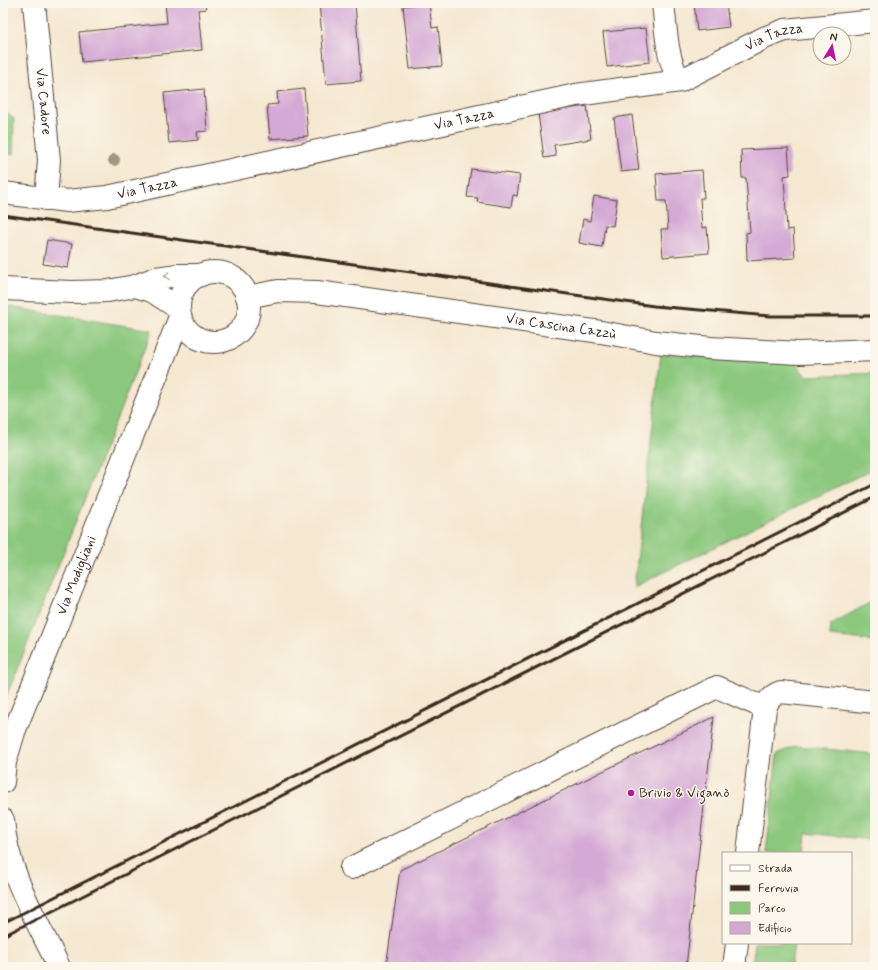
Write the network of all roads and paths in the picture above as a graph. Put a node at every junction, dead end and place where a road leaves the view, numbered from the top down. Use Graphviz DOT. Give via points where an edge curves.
graph roads {
  1 [pos="34,3"];
  2 [pos="663,3"];
  3 [pos="875,21"];
  4 [pos="680,81"];
  5 [pos="3,193"];
  6 [pos="46,199"];
  7 [pos="200,275"];
  8 [pos="135,286"];
  9 [pos="3,289"];
  10 [pos="247,297"];
  11 [pos="179,313"];
  12 [pos="203,341"];
  13 [pos="875,350"];
  14 [pos="159,371"];
  15 [pos="875,702"];
  16 [pos="765,708"];
  17 [pos="3,782"];
  18 [pos="3,820"];
  19 [pos="748,852"];
  20 [pos="351,868"];
  21 [pos="737,944"];
  22 [pos="59,967"];
  23 [pos="734,967"];
  1 -- 6 [label="street, Via Cadore" via="49,160"];
  2 -- 4 [label="street" via="668,44 675,74"];
  3 -- 4 [label="street, Via Tazza" via="786,30 764,38"];
  4 -- 6 [label="street, Via Tazza" via="576,95 107,197 67,201"];
  5 -- 6 [label="street, Via Tazza"];
  7 -- 8 [label="street, one-way" via="156,278"];
  7 -- 10 [label="street" via="210,272 229,275 237,281"];
  7 -- 11 [label="street, Via Modigliani" via="190,281 182,291"];
  8 -- 9 [label="street" via="108,291 72,292"];
  8 -- 11 [label="street" via="152,291"];
  10 -- 12 [label="street, Via Modigliani" via="247,318 235,336 220,342"];
  10 -- 13 [label="street, Via Cascina Cazzù" via="278,291 317,292 710,348 799,353"];
  11 -- 12 [label="street" via="188,332"];
  11 -- 14 [label="street, Via Modigliani"];
  12 -- 14 [label="street, Via Modigliani" via="181,352"];
  14 -- 17 [label="street, Via Modigliani" via="14,732 5,762"];
  15 -- 16 [label="street" via="781,692 774,694"];
  16 -- 19 [label="street"];
  16 -- 20 [label="street" via="717,687"];
  18 -- 22 [label="street" via="4,838 15,874"];
  21 -- 23 [label="street"];
}
